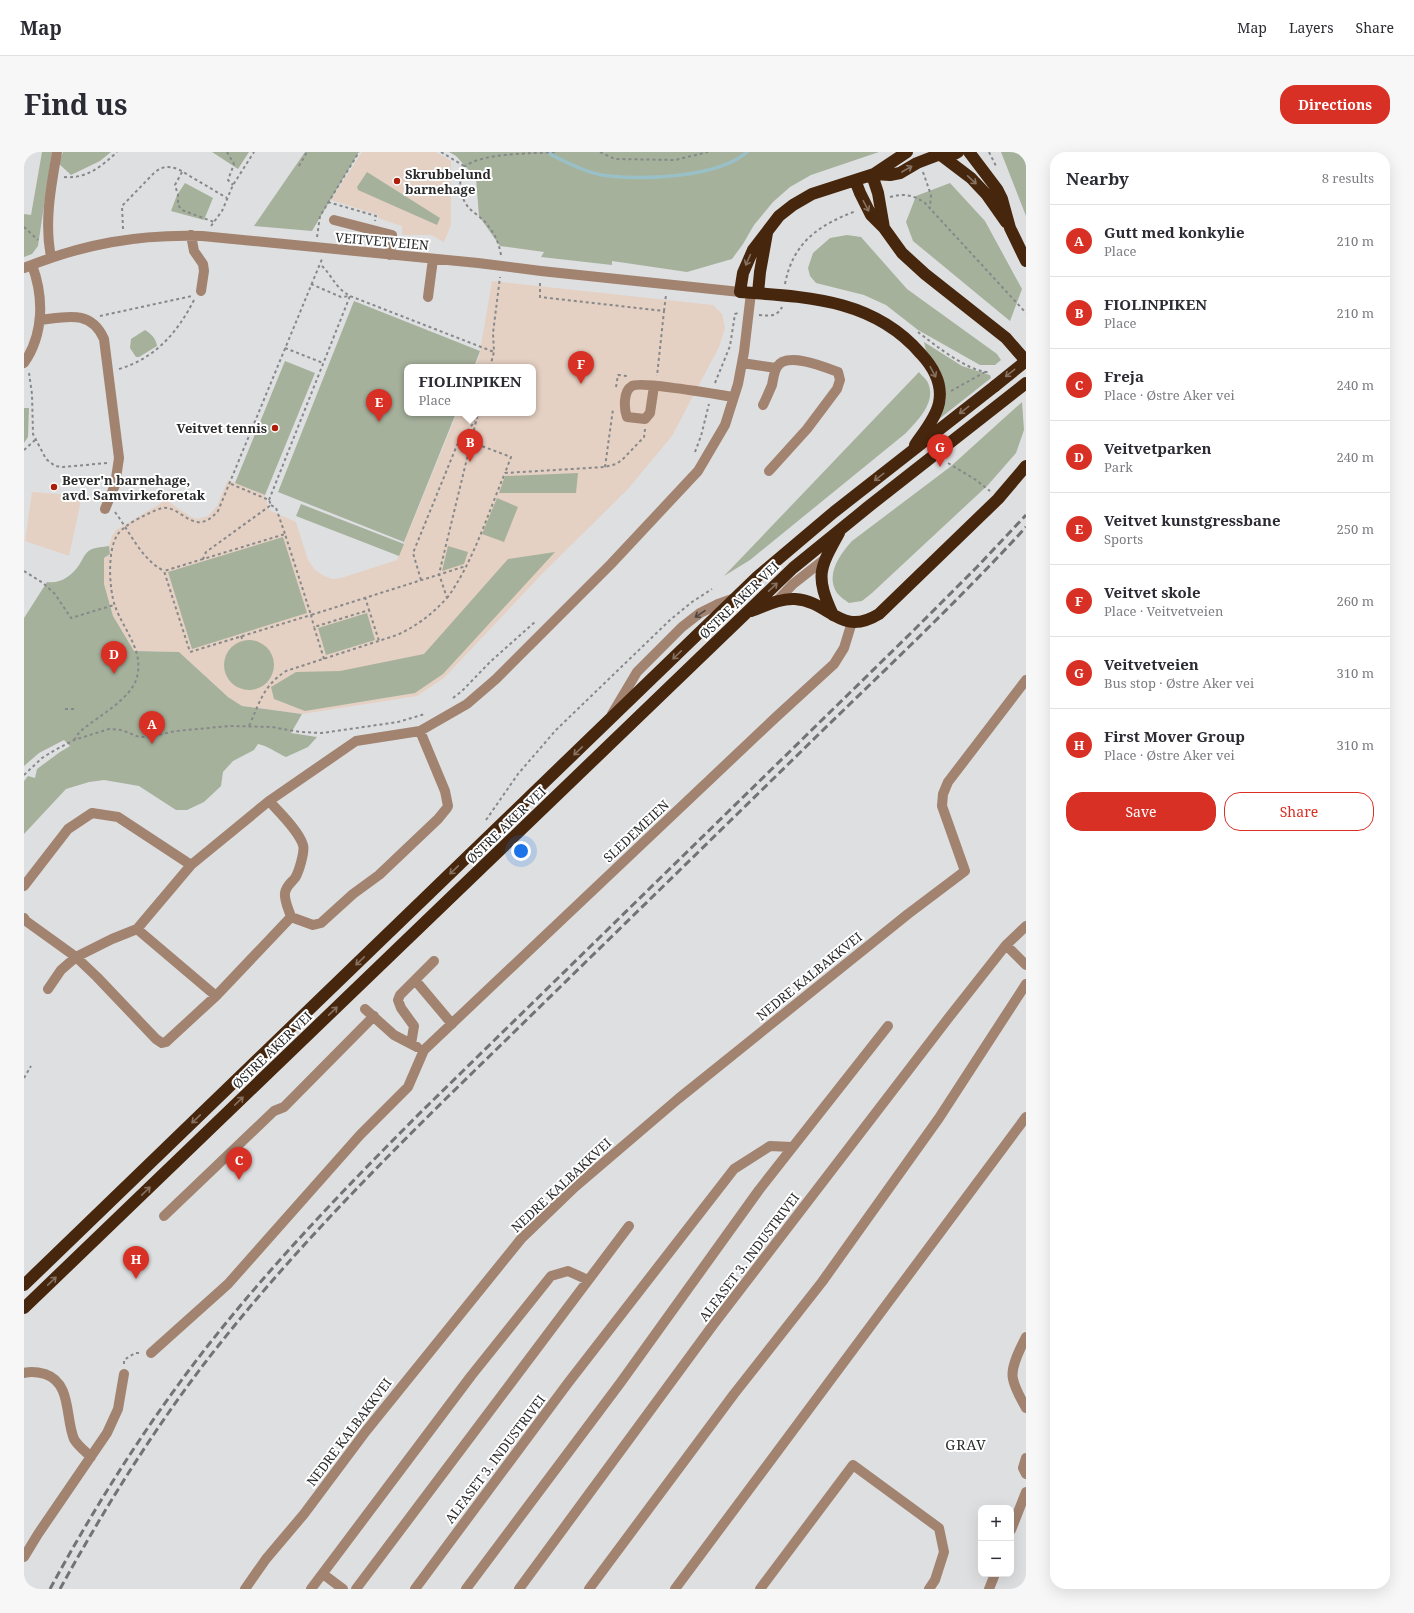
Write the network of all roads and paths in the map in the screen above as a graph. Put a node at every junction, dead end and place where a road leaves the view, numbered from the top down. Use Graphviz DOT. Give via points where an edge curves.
graph roads {
  1 [pos="57,152"];
  2 [pos="117,152"];
  3 [pos="227,152"];
  4 [pos="254,152"];
  5 [pos="307,152"];
  6 [pos="359,152"];
  7 [pos="441,152"];
  8 [pos="557,152"];
  9 [pos="600,152"];
  10 [pos="708,152"];
  11 [pos="907,152"];
  12 [pos="958,152"];
  13 [pos="969,152"];
  14 [pos="938,154"];
  15 [pos="299,166"];
  16 [pos="464,167"];
  17 [pos="922,171"];
  18 [pos="182,172"];
  19 [pos="873,174"];
  20 [pos="53,176"];
  21 [pos="855,180"];
  22 [pos="233,185"];
  23 [pos="227,198"];
  24 [pos="887,199"];
  25 [pos="328,202"];
  26 [pos="930,209"];
  27 [pos="858,210"];
  28 [pos="334,220"];
  29 [pos="214,222"];
  30 [pos="24,227"];
  31 [pos="210,227"];
  32 [pos="884,228"];
  33 [pos="1010,228"];
  34 [pos="123,229"];
  35 [pos="372,230"];
  36 [pos="767,232"];
  37 [pos="191,235"];
  38 [pos="317,237"];
  39 [pos="39,241"];
  40 [pos="390,255"];
  41 [pos="51,257"];
  42 [pos="322,259"];
  43 [pos="433,259"];
  44 [pos="1026,261"];
  45 [pos="320,264"];
  46 [pos="28,267"];
  47 [pos="502,267"];
  48 [pos="540,283"];
  49 [pos="311,284"];
  50 [pos="785,287"];
  51 [pos="201,291"];
  52 [pos="750,293"];
  53 [pos="666,295"];
  54 [pos="350,296"];
  55 [pos="428,297"];
  56 [pos="783,305"];
  57 [pos="664,311"];
  58 [pos="735,313"];
  59 [pos="1026,313"];
  60 [pos="758,315"];
  61 [pos="40,320"];
  62 [pos="91,321"];
  63 [pos="914,336"];
  64 [pos="285,348"];
  65 [pos="494,352"];
  66 [pos="1026,361"];
  67 [pos="323,363"];
  68 [pos="742,363"];
  69 [pos="491,364"];
  70 [pos="25,365"];
  71 [pos="776,368"];
  72 [pos="108,372"];
  73 [pos="633,376"];
  74 [pos="655,382"];
  75 [pos="1026,383"];
  76 [pos="616,390"];
  77 [pos="712,394"];
  78 [pos="947,394"];
  79 [pos="734,397"];
  80 [pos="614,406"];
  81 [pos="763,406"];
  82 [pos="477,416"];
  83 [pos="645,419"];
  84 [pos="476,420"];
  85 [pos="35,440"];
  86 [pos="471,442"];
  87 [pos="24,450"];
  88 [pos="909,453"];
  89 [pos="692,458"];
  90 [pos="110,463"];
  91 [pos="948,463"];
  92 [pos="1026,466"];
  93 [pos="605,467"];
  94 [pos="769,470"];
  95 [pos="505,473"];
  96 [pos="230,484"];
  97 [pos="991,492"];
  98 [pos="269,500"];
  99 [pos="271,505"];
  100 [pos="105,507"];
  101 [pos="124,527"];
  102 [pos="841,528"];
  103 [pos="285,534"];
  104 [pos="203,559"];
  105 [pos="825,559"];
  106 [pos="466,566"];
  107 [pos="24,571"];
  108 [pos="164,571"];
  109 [pos="439,574"];
  110 [pos="421,580"];
  111 [pos="712,589"];
  112 [pos="365,597"];
  113 [pos="447,598"];
  114 [pos="735,598"];
  115 [pos="776,602"];
  116 [pos="114,605"];
  117 [pos="369,610"];
  118 [pos="744,614"];
  119 [pos="310,615"];
  120 [pos="833,615"];
  121 [pos="538,620"];
  122 [pos="852,622"];
  123 [pos="314,627"];
  124 [pos="241,636"];
  125 [pos="242,641"];
  126 [pos="379,641"];
  127 [pos="324,659"];
  128 [pos="1026,680"];
  129 [pos="448,702"];
  130 [pos="64,709"];
  131 [pos="74,709"];
  132 [pos="429,712"];
  133 [pos="606,724"];
  134 [pos="249,726"];
  135 [pos="420,731"];
  136 [pos="74,740"];
  137 [pos="24,775"];
  138 [pos="269,801"];
  139 [pos="484,825"];
  140 [pos="191,865"];
  141 [pos="24,886"];
  142 [pos="291,917"];
  143 [pos="25,921"];
  144 [pos="1026,926"];
  145 [pos="137,929"];
  146 [pos="1006,945"];
  147 [pos="76,957"];
  148 [pos="434,962"];
  149 [pos="1026,965"];
  150 [pos="415,980"];
  151 [pos="1026,984"];
  152 [pos="48,989"];
  153 [pos="216,996"];
  154 [pos="365,1009"];
  155 [pos="374,1016"];
  156 [pos="452,1024"];
  157 [pos="888,1026"];
  158 [pos="411,1044"];
  159 [pos="424,1050"];
  160 [pos="31,1066"];
  161 [pos="24,1078"];
  162 [pos="1026,1117"];
  163 [pos="792,1147"];
  164 [pos="164,1216"];
  165 [pos="628,1226"];
  166 [pos="588,1280"];
  167 [pos="24,1285"];
  168 [pos="24,1308"];
  169 [pos="1026,1337"];
  170 [pos="151,1353"];
  171 [pos="24,1373"];
  172 [pos="124,1374"];
  173 [pos="1026,1408"];
  174 [pos="90,1457"];
  175 [pos="1026,1458"];
  176 [pos="1026,1474"];
  177 [pos="1026,1492"];
  178 [pos="1014,1522"];
  179 [pos="24,1558"];
  180 [pos="323,1574"];
  181 [pos="994,1577"];
  182 [pos="245,1589"];
  183 [pos="311,1589"];
  184 [pos="343,1589"];
  185 [pos="356,1589"];
  186 [pos="414,1589"];
  187 [pos="466,1589"];
  188 [pos="519,1589"];
  189 [pos="589,1589"];
  190 [pos="675,1589"];
  191 [pos="760,1589"];
  192 [pos="929,1589"];
  193 [pos="989,1589"];
  1 -- 20 [label="street"];
  2 -- 20 [label="path" via="100,167 83,176"];
  3 -- 22 [label="path" via="234,164 228,180"];
  4 -- 22 [label="path"];
  5 -- 15 [label="path"];
  6 -- 25 [label="path"];
  7 -- 16 [label="path"];
  8 -- 16 [label="path" via="491,157 477,160"];
  9 -- 10 [label="path" via="615,159 675,160"];
  11 -- 19 [label="highway"];
  12 -- 14 [label="highway" via="949,157"];
  13 -- 33 [label="highway" via="997,189"];
  19 -- 14 [label="highway, one-way" via="890,175 900,172"];
  14 -- 33 [label="highway, one-way" via="971,178 987,194"];
  16 -- 47 [label="path" via="460,182 462,195 468,207 489,226 498,239"];
  17 -- 26 [label="path" via="931,195"];
  18 -- 23 [label="path"];
  18 -- 29 [label="path" via="175,185 179,208"];
  18 -- 34 [label="path" via="166,167 155,172 122,206"];
  19 -- 21 [label="highway"];
  19 -- 32 [label="highway"];
  20 -- 41 [label="street" via="48,205 48,243"];
  21 -- 32 [label="highway, one-way" via="871,215"];
  21 -- 36 [label="highway" via="804,197 779,216"];
  22 -- 23 [label="path"];
  23 -- 29 [label="path"];
  24 -- 26 [label="path" via="900,195 912,196"];
  25 -- 35 [label="path" via="376,216"];
  25 -- 38 [label="path" via="320,216"];
  26 -- 59 [label="path"];
  27 -- 50 [label="path" via="826,224 805,242 791,264"];
  28 -- 35 [label="street"];
  29 -- 31 [label="path"];
  30 -- 39 [label="path"];
  32 -- 66 [label="highway" via="911,262 996,330"];
  33 -- 44 [label="highway"];
  35 -- 40 [label="street" via="392,235"];
  36 -- 52 [label="highway" via="760,272"];
  36 -- 52 [label="highway, one-way" via="752,250 743,273"];
  37 -- 40 [label="street, VEITVETVEIEN"];
  37 -- 41 [label="street, VEITVETVEIEN" via="119,239"];
  37 -- 51 [label="street" via="192,247 203,264"];
  40 -- 43 [label="street, VEITVETVEIEN"];
  41 -- 46 [label="street, VEITVETVEIEN"];
  42 -- 45 [label="path"];
  43 -- 47 [label="street, VEITVETVEIEN"];
  43 -- 55 [label="street"];
  45 -- 49 [label="path"];
  45 -- 54 [label="path" via="337,287"];
  46 -- 61 [label="street" via="40,292"];
  47 -- 52 [label="street, VEITVETVEIEN"];
  47 -- 65 [label="path" via="493,333"];
  48 -- 57 [label="path" via="540,297"];
  49 -- 54 [label="path" via="341,297"];
  49 -- 64 [label="path"];
  52 -- 63 [label="highway" via="814,299 846,306"];
  52 -- 68 [label="street"];
  53 -- 57 [label="path"];
  54 -- 65 [label="path"];
  54 -- 67 [label="path"];
  56 -- 60 [label="path" via="776,315"];
  57 -- 74 [label="path"];
  58 -- 77 [label="path" via="730,346"];
  61 -- 62 [label="street" via="80,317"];
  61 -- 70 [label="street"];
  62 -- 72 [label="street" via="104,339"];
  62 -- 72 [label="path" via="99,316 197,295 181,323 165,343 144,359"];
  63 -- 78 [label="path" via="986,372"];
  63 -- 88 [label="highway, one-way" via="938,381 940,390 939,405"];
  64 -- 67 [label="path"];
  64 -- 96 [label="path"];
  65 -- 69 [label="path"];
  66 -- 88 [label="highway, ØSTRE AKER VEI, one-way, bridge"];
  67 -- 98 [label="path"];
  68 -- 71 [label="street"];
  68 -- 79 [label="street"];
  70 -- 85 [label="path" via="31,381"];
  71 -- 81 [label="street"];
  71 -- 94 [label="street" via="789,360 803,361 838,372 840,380 837,389 807,429"];
  72 -- 100 [label="street" via="119,458 115,485"];
  73 -- 76 [label="path" via="618,375"];
  74 -- 77 [label="street"];
  74 -- 83 [label="street" via="650,414"];
  74 -- 83 [label="street" via="636,384 626,392 627,417"];
  75 -- 102 [label="highway, ØSTRE AKER VEI"];
  77 -- 79 [label="street"];
  77 -- 89 [label="path" via="701,436"];
  79 -- 135 [label="street" via="724,425 698,471 496,679 467,704"];
  80 -- 93 [label="path"];
  82 -- 84 [label="path"];
  83 -- 93 [label="path" via="644,437 622,460"];
  84 -- 86 [label="path"];
  84 -- 110 [label="path" via="457,445 413,554"];
  85 -- 87 [label="path"];
  85 -- 90 [label="path" via="46,459 55,466"];
  86 -- 95 [label="path" via="511,457"];
  86 -- 109 [label="path"];
  88 -- 114 [label="highway, ØSTRE AKER VEI, one-way" via="807,534"];
  91 -- 97 [label="path"];
  92 -- 122 [label="highway" via="998,499 879,614 865,621"];
  93 -- 95 [label="path"];
  95 -- 106 [label="path"];
  96 -- 98 [label="path"];
  96 -- 101 [label="path" via="218,511 207,520 196,522 165,507"];
  98 -- 99 [label="path"];
  99 -- 103 [label="path" via="276,508"];
  99 -- 104 [label="path" via="206,552"];
  100 -- 101 [label="path" via="114,511"];
  101 -- 108 [label="path" via="146,558"];
  101 -- 116 [label="path" via="114,543 109,569"];
  102 -- 105 [label="highway"];
  118 -- 102 [label="highway, ØSTRE AKER VEI, one-way" via="792,568"];
  103 -- 104 [label="path"];
  103 -- 119 [label="path"];
  104 -- 108 [label="path"];
  105 -- 115 [label="street" via="793,584"];
  105 -- 120 [label="highway" via="821,576 822,590"];
  106 -- 109 [label="path"];
  106 -- 113 [label="path"];
  107 -- 116 [label="path" via="55,594 71,618"];
  108 -- 124 [label="path" via="190,652"];
  109 -- 110 [label="path"];
  109 -- 113 [label="path"];
  110 -- 112 [label="path"];
  111 -- 139 [label="path" via="670,620 550,736 518,774"];
  112 -- 117 [label="path"];
  112 -- 119 [label="path"];
  113 -- 126 [label="path" via="418,624"];
  114 -- 133 [label="highway, ØSTRE AKER VEI, one-way"];
  114 -- 133 [label="street, one-way" via="700,613 682,627 637,672"];
  115 -- 118 [label="highway"];
  115 -- 120 [label="highway" via="782,599 807,601"];
  116 -- 136 [label="path" via="134,642 138,664 137,676 128,694 83,729"];
  117 -- 123 [label="path"];
  117 -- 126 [label="path"];
  168 -- 118 [label="highway, ØSTRE AKER VEI, one-way"];
  119 -- 123 [label="path"];
  119 -- 124 [label="path"];
  120 -- 122 [label="highway"];
  121 -- 129 [label="path"];
  122 -- 156 [label="street, SLEDEMEIEN" via="844,648 834,664"];
  123 -- 127 [label="path"];
  124 -- 125 [label="path"];
  126 -- 127 [label="path"];
  127 -- 134 [label="path" via="286,671 276,678 265,689"];
  128 -- 182 [label="street, NEDRE KALBAKKVEI" via="948,782 943,794 942,806 965,871 678,1099 575,1187 521,1239 366,1431"];
  130 -- 131 [label="path"];
  132 -- 134 [label="path" via="398,722 322,733"];
  133 -- 167 [label="highway, ØSTRE AKER VEI, one-way"];
  134 -- 136 [label="path" via="208,727 148,737 109,729"];
  135 -- 138 [label="street" via="356,741"];
  135 -- 142 [label="street" via="445,791 447,808 379,875 353,894 322,923 314,925"];
  136 -- 137 [label="path" via="42,758"];
  138 -- 140 [label="street"];
  138 -- 142 [label="street" via="304,846 295,878 285,892"];
  140 -- 141 [label="street" via="118,817 92,813 68,829"];
  140 -- 145 [label="street"];
  142 -- 153 [label="street"];
  143 -- 147 [label="street"];
  144 -- 146 [label="street, ALFASET 3. INDUSTRIVEI"];
  145 -- 147 [label="street"];
  145 -- 153 [label="street"];
  146 -- 149 [label="street"];
  146 -- 188 [label="street, ALFASET 3. INDUSTRIVEI" via="713,1325"];
  147 -- 152 [label="street" via="61,970"];
  147 -- 153 [label="street" via="162,1043"];
  148 -- 150 [label="street"];
  150 -- 156 [label="street"];
  150 -- 158 [label="street" via="398,1000 414,1026"];
  151 -- 189 [label="street" via="939,1118 822,1282 734,1394"];
  154 -- 155 [label="street"];
  155 -- 158 [label="street" via="394,1035"];
  155 -- 164 [label="street" via="284,1107 274,1111"];
  156 -- 159 [label="street, SLEDEMEIEN"];
  157 -- 163 [label="street"];
  158 -- 159 [label="street"];
  159 -- 170 [label="street" via="408,1087 360,1135 228,1284"];
  160 -- 161 [label="path"];
  162 -- 190 [label="street"];
  163 -- 186 [label="street, ALFASET 3. INDUSTRIVEI" via="770,1146 734,1169 568,1383"];
  163 -- 187 [label="street"];
  165 -- 166 [label="street"];
  166 -- 180 [label="street" via="568,1271 551,1276 471,1376"];
  166 -- 185 [label="street"];
  169 -- 173 [label="street" via="1017,1354 1012,1377"];
  170 -- 172 [label="path" via="135,1353 124,1360"];
  171 -- 174 [label="street" via="47,1375 61,1387 73,1437"];
  172 -- 174 [label="street" via="118,1409 107,1434"];
  174 -- 179 [label="street"];
  175 -- 176 [label="street" via="1023,1468"];
  177 -- 178 [label="street"];
  180 -- 183 [label="street"];
  180 -- 184 [label="street"];
  181 -- 193 [label="street"];
  191 -- 192 [label="street" via="853,1465 939,1528 944,1552 935,1580"];
}
